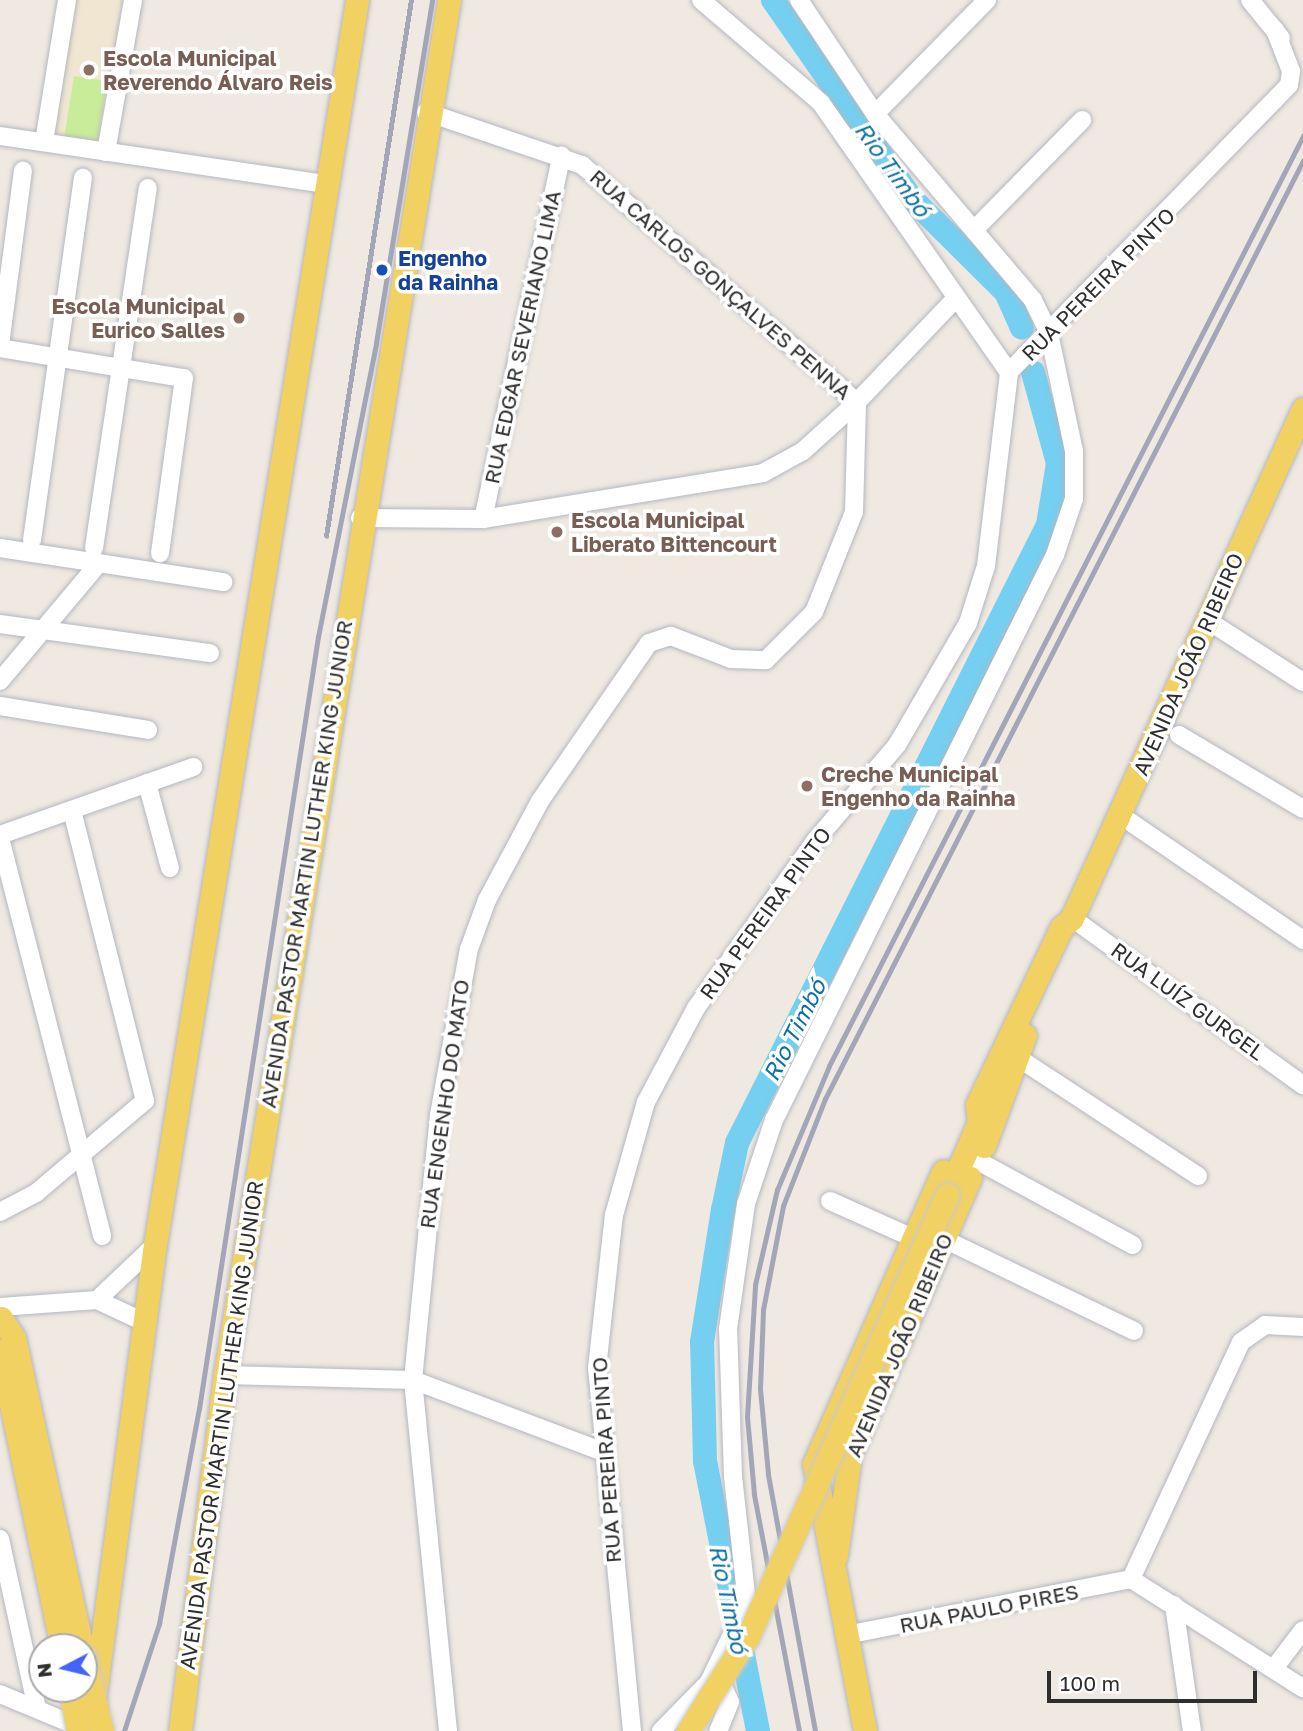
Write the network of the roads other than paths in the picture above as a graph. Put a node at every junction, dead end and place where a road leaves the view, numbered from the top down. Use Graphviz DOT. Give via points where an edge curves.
graph roads {
  1 [pos="67,0"];
  2 [pos="133,0"];
  3 [pos="356,0"];
  4 [pos="449,0"];
  5 [pos="701,0"];
  6 [pos="799,0"];
  7 [pos="987,0"];
  8 [pos="1250,0"];
  9 [pos="1275,30"];
  10 [pos="1292,51"];
  11 [pos="426,112"];
  12 [pos="875,114"];
  13 [pos="1082,120"];
  14 [pos="0,136"];
  15 [pos="44,142"];
  16 [pos="106,152"];
  17 [pos="562,155"];
  18 [pos="23,171"];
  19 [pos="83,178"];
  20 [pos="327,184"];
  21 [pos="148,188"];
  22 [pos="975,229"];
  23 [pos="957,298"];
  24 [pos="1044,338"];
  25 [pos="0,346"];
  26 [pos="57,356"];
  27 [pos="123,366"];
  28 [pos="1013,369"];
  29 [pos="857,402"];
  30 [pos="1303,408"];
  31 [pos="1295,447"];
  32 [pos="360,518"];
  33 [pos="483,519"];
  34 [pos="32,540"];
  35 [pos="0,548"];
  36 [pos="160,553"];
  37 [pos="97,555"];
  38 [pos="223,582"];
  39 [pos="1207,620"];
  40 [pos="0,624"];
  41 [pos="46,629"];
  42 [pos="210,653"];
  43 [pos="0,681"];
  44 [pos="1303,682"];
  45 [pos="0,706"];
  46 [pos="1169,729"];
  47 [pos="148,730"];
  48 [pos="193,767"];
  49 [pos="146,783"];
  50 [pos="1303,809"];
  51 [pos="72,810"];
  52 [pos="1120,815"];
  53 [pos="0,836"];
  54 [pos="170,868"];
  55 [pos="1072,918"];
  56 [pos="1303,940"];
  57 [pos="1019,1033"];
  58 [pos="1020,1059"];
  59 [pos="1301,1078"];
  60 [pos="81,1156"];
  61 [pos="978,1161"];
  62 [pos="1198,1176"];
  63 [pos="830,1201"];
  64 [pos="0,1212"];
  65 [pos="102,1236"];
  66 [pos="913,1238"];
  67 [pos="944,1239"];
  68 [pos="155,1245"];
  69 [pos="1133,1245"];
  70 [pos="97,1300"];
  71 [pos="0,1307"];
  72 [pos="0,1316"];
  73 [pos="144,1322"];
  74 [pos="0,1324"];
  75 [pos="1303,1327"];
  76 [pos="1134,1331"];
  77 [pos="0,1351"];
  78 [pos="225,1375"];
  79 [pos="412,1380"];
  80 [pos="601,1451"];
  81 [pos="0,1539"];
  82 [pos="835,1579"];
  83 [pos="1131,1579"];
  84 [pos="1174,1605"];
  85 [pos="1303,1630"];
  86 [pos="59,1633"];
  87 [pos="79,1633"];
  88 [pos="846,1635"];
  89 [pos="1275,1667"];
  90 [pos="709,1682"];
  91 [pos="1303,1688"];
  92 [pos="0,1694"];
  93 [pos="73,1703"];
  94 [pos="95,1703"];
  95 [pos="37,1708"];
  96 [pos="78,1731"];
  97 [pos="90,1731"];
  98 [pos="102,1731"];
  99 [pos="180,1731"];
  100 [pos="448,1731"];
  101 [pos="632,1731"];
  102 [pos="661,1731"];
  103 [pos="688,1731"];
  104 [pos="718,1731"];
  105 [pos="865,1731"];
  106 [pos="1192,1731"];
  1 -- 15 [label="street"];
  2 -- 16 [label="street"];
  3 -- 20 [label="main road"];
  4 -- 11 [label="main road, AVENIDA PASTOR MARTIN LUTHER KING JUNIOR"];
  5 -- 23 [label="street" via="821,103"];
  6 -- 12 [label="street"];
  7 -- 12 [label="street"];
  8 -- 9 [label="street"];
  9 -- 10 [label="street"];
  9 -- 24 [label="street, RUA PEREIRA PINTO" via="1291,71 1289,85"];
  11 -- 17 [label="street, RUA CARLOS GONÇALVES PENNA"];
  11 -- 32 [label="main road, AVENIDA PASTOR MARTIN LUTHER KING JUNIOR"];
  12 -- 22 [label="street"];
  13 -- 22 [label="street"];
  14 -- 15 [label="street"];
  15 -- 16 [label="street"];
  16 -- 20 [label="street"];
  17 -- 29 [label="street, RUA CARLOS GONÇALVES PENNA" via="602,179"];
  17 -- 33 [label="street, RUA EDGAR SEVERIANO LIMA"];
  18 -- 25 [label="street"];
  19 -- 26 [label="street"];
  20 -- 68 [label="main road"];
  21 -- 27 [label="street"];
  22 -- 24 [label="street" via="1017,277"];
  23 -- 28 [label="street"];
  23 -- 29 [label="street"];
  24 -- 28 [label="street, RUA PEREIRA PINTO"];
  24 -- 90 [label="street" via="1074,451 1069,522 774,1120 746,1204 733,1264 728,1390 747,1578 744,1613"];
  25 -- 26 [label="street"];
  26 -- 27 [label="street"];
  26 -- 34 [label="street"];
  27 -- 36 [label="street" via="180,375 186,382"];
  27 -- 37 [label="street"];
  28 -- 80 [label="street, RUA PEREIRA PINTO" via="986,566 968,623 897,745 815,841 696,1008 646,1102 627,1155 604,1278 597,1368"];
  29 -- 33 [label="street" via="803,451 764,473"];
  29 -- 79 [label="street, RUA ENGENHO DO MATO" via="860,481 846,544 798,634 779,653 751,663 671,636 649,643 540,801 487,900 456,995"];
  30 -- 31 [label="main road, AVENIDA JOÃO RIBEIRO"];
  31 -- 39 [label="main road, AVENIDA JOÃO RIBEIRO"];
  32 -- 33 [label="street"];
  32 -- 78 [label="main road, AVENIDA PASTOR MARTIN LUTHER KING JUNIOR"];
  35 -- 37 [label="street"];
  37 -- 38 [label="street"];
  37 -- 41 [label="street"];
  39 -- 44 [label="street"];
  39 -- 46 [label="main road, AVENIDA JOÃO RIBEIRO"];
  40 -- 41 [label="street"];
  41 -- 42 [label="street"];
  41 -- 43 [label="street"];
  45 -- 47 [label="street"];
  46 -- 50 [label="street"];
  46 -- 52 [label="main road, AVENIDA JOÃO RIBEIRO"];
  48 -- 49 [label="street"];
  49 -- 51 [label="street"];
  49 -- 54 [label="street"];
  51 -- 53 [label="street"];
  51 -- 60 [label="street" via="145,1094 142,1107"];
  52 -- 55 [label="main road, AVENIDA JOÃO RIBEIRO"];
  52 -- 56 [label="street"];
  53 -- 60 [label="street"];
  55 -- 57 [label="main road, AVENIDA JOÃO RIBEIRO"];
  55 -- 59 [label="street, RUA LUÍZ GURGEL"];
  57 -- 58 [label="main road, AVENIDA JOÃO RIBEIRO"];
  57 -- 66 [label="main road, AVENIDA JOÃO RIBEIRO"];
  57 -- 103 [label="main road, AVENIDA JOÃO RIBEIRO, bridge" via="977,1105 979,1122 748,1636"];
  58 -- 61 [label="main road, AVENIDA JOÃO RIBEIRO"];
  58 -- 62 [label="street"];
  60 -- 64 [label="street"];
  60 -- 65 [label="street"];
  61 -- 67 [label="main road, AVENIDA JOÃO RIBEIRO"];
  61 -- 69 [label="street"];
  63 -- 66 [label="street"];
  66 -- 82 [label="main road, AVENIDA JOÃO RIBEIRO" via="814,1464"];
  67 -- 76 [label="street"];
  67 -- 82 [label="main road, AVENIDA JOÃO RIBEIRO" via="850,1455"];
  68 -- 70 [label="street"];
  68 -- 73 [label="main road"];
  70 -- 71 [label="street"];
  70 -- 73 [label="street"];
  72 -- 74 [label="main road"];
  72 -- 87 [label="main road" via="14,1338"];
  73 -- 97 [label="main road"];
  75 -- 83 [label="street" via="1265,1325 1241,1342"];
  77 -- 86 [label="main road"];
  78 -- 79 [label="street"];
  78 -- 99 [label="main road, AVENIDA PASTOR MARTIN LUTHER KING JUNIOR"];
  79 -- 80 [label="street"];
  79 -- 100 [label="street, RUA ENGENHO DO MATO"];
  80 -- 101 [label="street, RUA PEREIRA PINTO"];
  81 -- 95 [label="street"];
  82 -- 88 [label="main road"];
  83 -- 84 [label="street"];
  83 -- 88 [label="street, RUA PAULO PIRES"];
  84 -- 89 [label="street"];
  84 -- 106 [label="street"];
  85 -- 89 [label="street"];
  88 -- 105 [label="main road"];
  89 -- 91 [label="street"];
  90 -- 102 [label="street"];
  90 -- 104 [label="street" via="724,1689 730,1702"];
  92 -- 95 [label="street"];
  93 -- 96 [label="main road, bridge"];
  94 -- 98 [label="main road, bridge"];
  95 -- 97 [label="street"];
}
